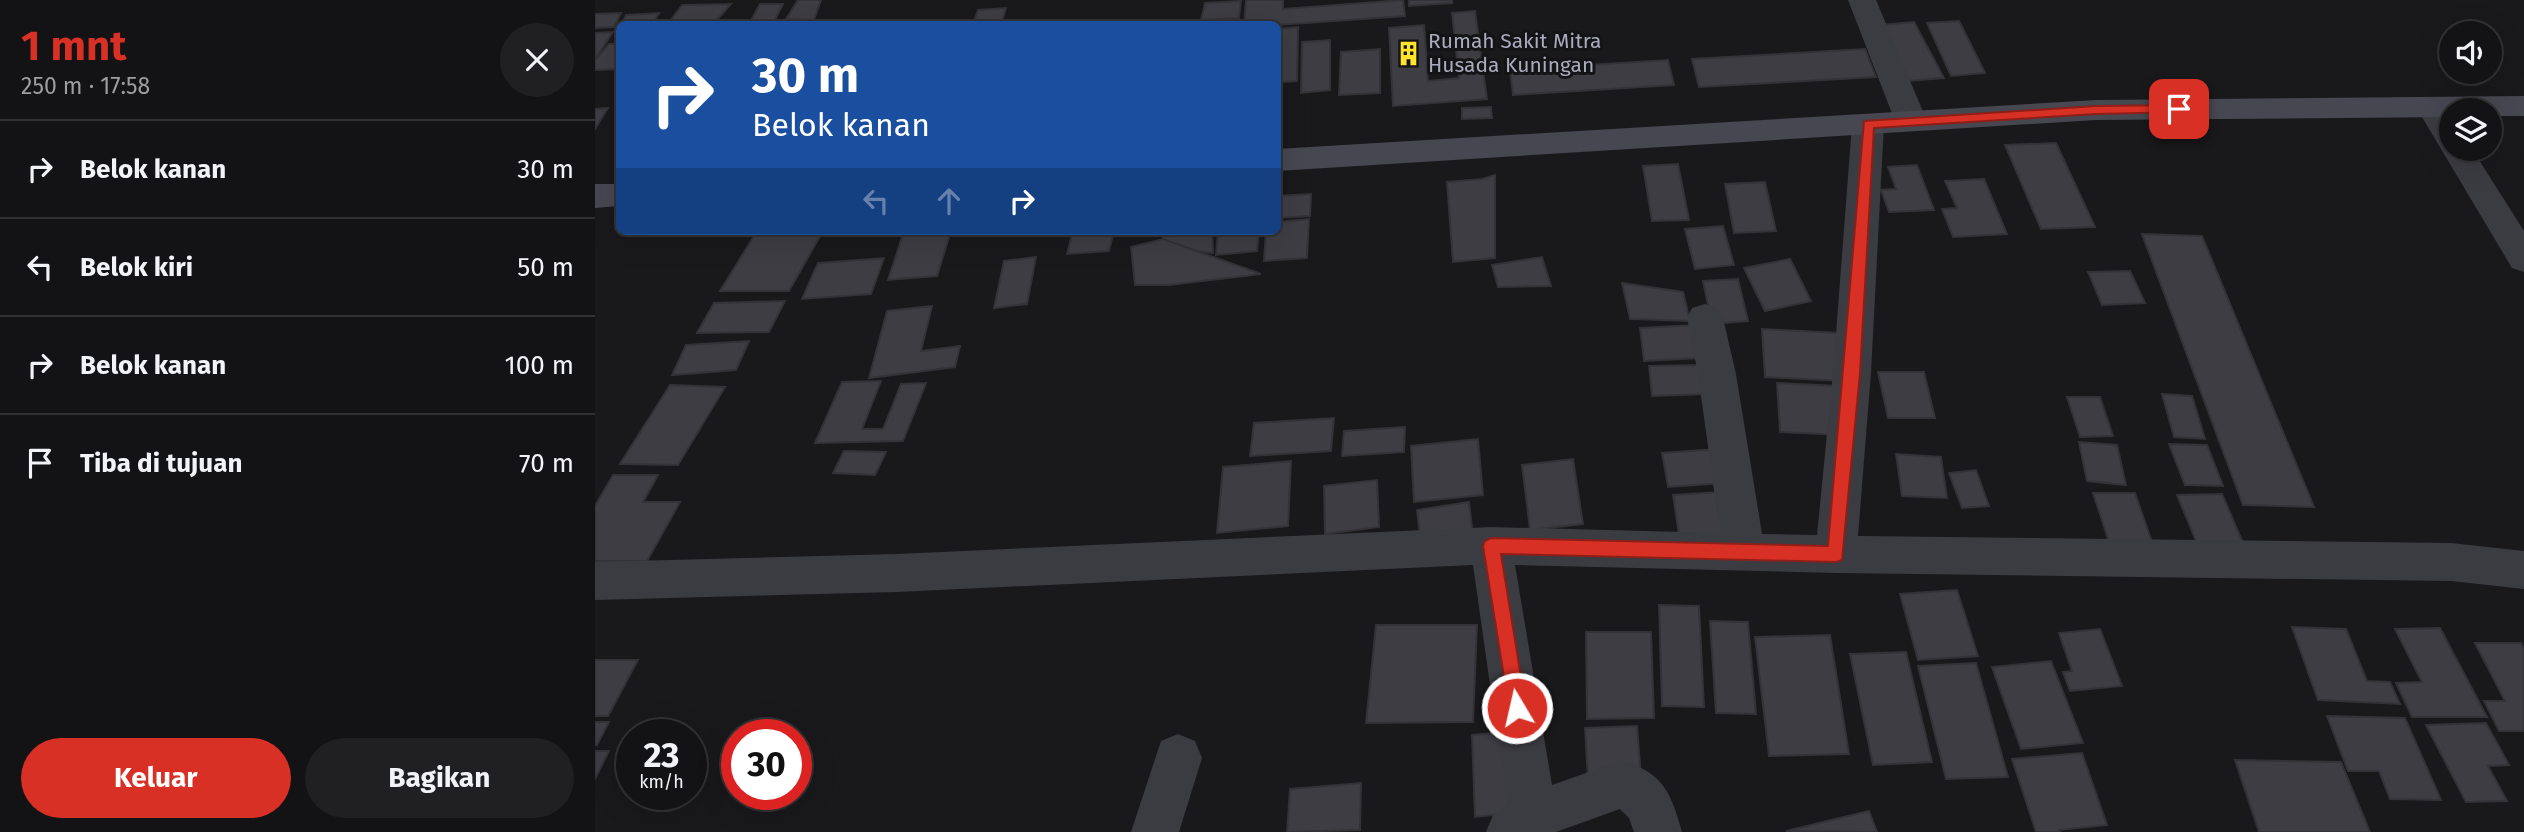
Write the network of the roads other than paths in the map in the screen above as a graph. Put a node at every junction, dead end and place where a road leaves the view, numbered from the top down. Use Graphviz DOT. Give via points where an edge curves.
graph roads {
  1 [pos="1862,0"];
  2 [pos="2524,106"];
  3 [pos="2431,107"];
  4 [pos="2439,120"];
  5 [pos="1911,121"];
  6 [pos="1868,124"];
  7 [pos="1281,160"];
  8 [pos="2463,161"];
  9 [pos="616,195"];
  10 [pos="595,197"];
  11 [pos="2524,259"];
  12 [pos="1705,318"];
  13 [pos="1491,546"];
  14 [pos="1744,552"];
  15 [pos="1836,554"];
  16 [pos="2524,570"];
  17 [pos="595,581"];
  18 [pos="1178,758"];
  19 [pos="1522,824"];
  20 [pos="1155,832"];
  21 [pos="1658,832"];
  1 -- 5 [label="street"];
  2 -- 3 [label="main road"];
  3 -- 4 [label="street"];
  3 -- 5 [label="main road" via="2096,110"];
  5 -- 6 [label="main road"];
  6 -- 7 [label="main road"];
  6 -- 15 [label="street"];
  8 -- 11 [label="street"];
  9 -- 10 [label="main road"];
  12 -- 14 [label="street"];
  13 -- 14 [label="street"];
  13 -- 17 [label="street" via="897,573"];
  13 -- 19 [label="street"];
  14 -- 15 [label="street"];
  15 -- 16 [label="street" via="2451,562"];
  18 -- 20 [label="street"];
  19 -- 21 [label="street" via="1620,785 1641,792"];
}
